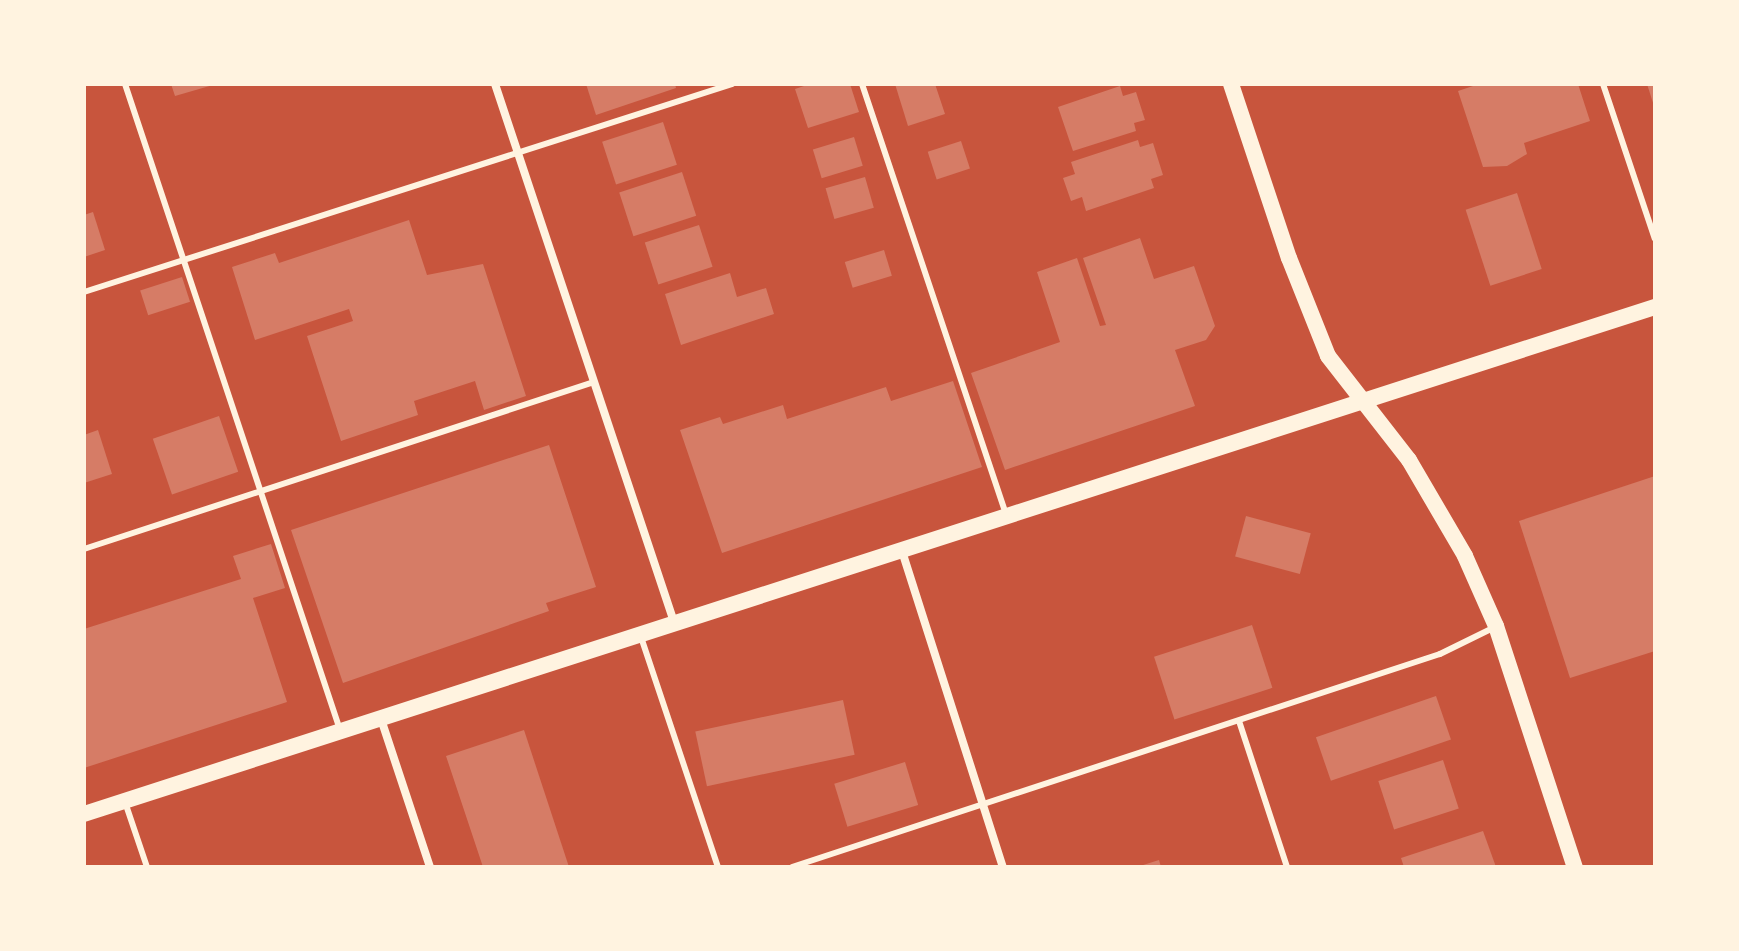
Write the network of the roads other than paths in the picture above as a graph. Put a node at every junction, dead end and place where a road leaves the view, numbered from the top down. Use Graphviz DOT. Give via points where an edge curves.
graph roads {
  1 [pos="125,84"];
  2 [pos="495,84"];
  3 [pos="732,84"];
  4 [pos="862,84"];
  5 [pos="1231,84"];
  6 [pos="1603,84"];
  7 [pos="520,154"];
  8 [pos="1655,239"];
  9 [pos="182,260"];
  10 [pos="84,292"];
  11 [pos="1655,307"];
  12 [pos="594,382"];
  13 [pos="1358,399"];
  14 [pos="258,490"];
  15 [pos="1006,514"];
  16 [pos="901,548"];
  17 [pos="84,549"];
  18 [pos="674,622"];
  19 [pos="1496,626"];
  20 [pos="640,634"];
  21 [pos="380,718"];
  22 [pos="1239,721"];
  23 [pos="341,731"];
  24 [pos="125,801"];
  25 [pos="983,806"];
  26 [pos="84,814"];
  27 [pos="147,867"];
  28 [pos="430,867"];
  29 [pos="718,867"];
  30 [pos="792,867"];
  31 [pos="1003,867"];
  32 [pos="1287,867"];
  33 [pos="1575,867"];
  1 -- 9 [label="lane"];
  2 -- 7 [label="street"];
  3 -- 7 [label="lane"];
  4 -- 15 [label="lane"];
  5 -- 13 [label="main road" via="1328,356"];
  6 -- 8 [label="lane"];
  7 -- 9 [label="lane"];
  7 -- 12 [label="street"];
  9 -- 10 [label="lane"];
  9 -- 14 [label="lane"];
  11 -- 13 [label="main road"];
  12 -- 14 [label="lane"];
  12 -- 18 [label="street"];
  13 -- 15 [label="main road"];
  13 -- 19 [label="main road" via="1409,460 1465,556"];
  14 -- 17 [label="lane"];
  14 -- 23 [label="lane"];
  15 -- 16 [label="main road"];
  16 -- 18 [label="main road"];
  16 -- 25 [label="street"];
  18 -- 20 [label="main road"];
  19 -- 22 [label="lane" via="1440,654"];
  19 -- 33 [label="main road"];
  20 -- 21 [label="main road"];
  20 -- 29 [label="lane"];
  21 -- 23 [label="main road"];
  21 -- 28 [label="street"];
  22 -- 25 [label="lane"];
  22 -- 32 [label="lane"];
  23 -- 24 [label="main road"];
  24 -- 26 [label="main road"];
  24 -- 27 [label="lane"];
  25 -- 30 [label="lane"];
  25 -- 31 [label="street"];
}
